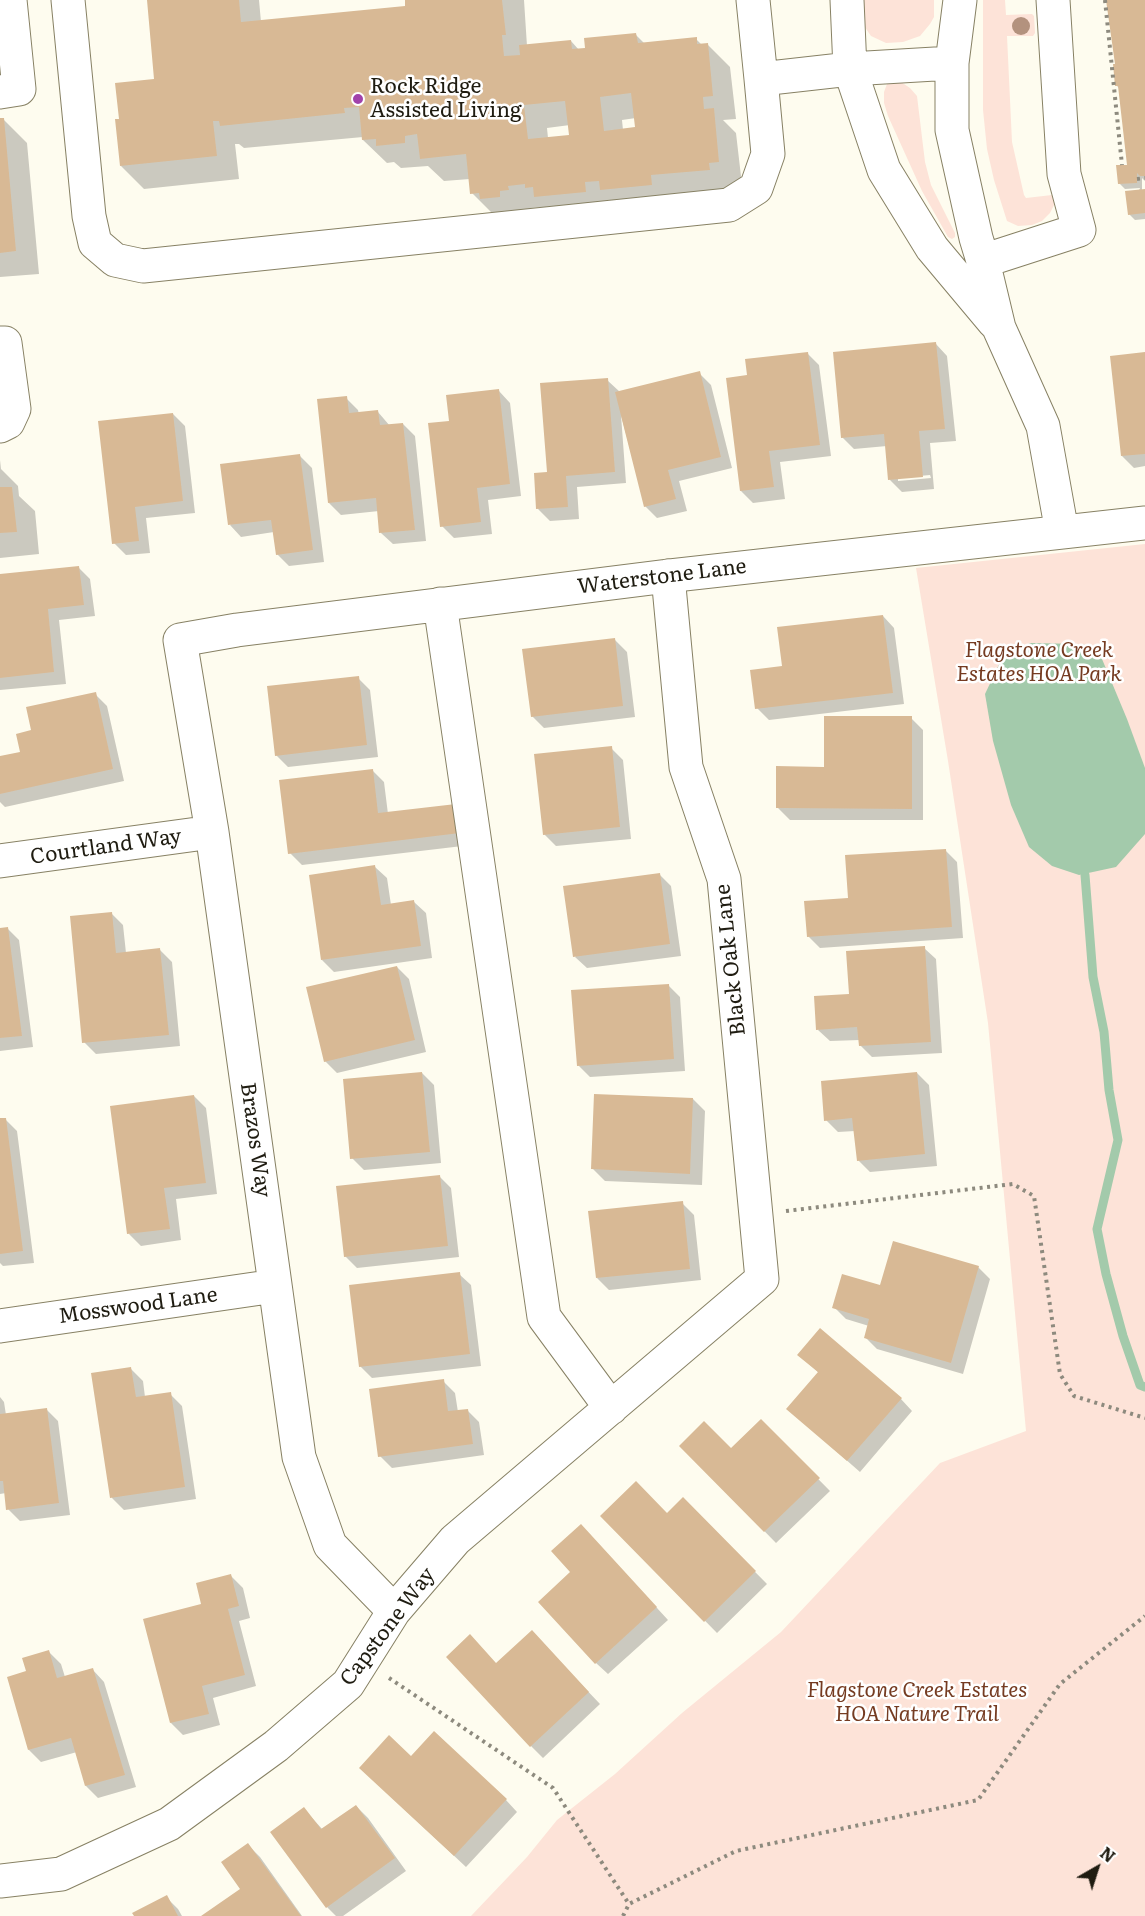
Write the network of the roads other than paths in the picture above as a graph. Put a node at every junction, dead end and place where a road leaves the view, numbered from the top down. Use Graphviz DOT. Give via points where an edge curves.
graph roads {
  1 [pos="10,0"];
  2 [pos="68,0"];
  3 [pos="753,0"];
  4 [pos="847,0"];
  5 [pos="960,0"];
  6 [pos="1053,0"];
  7 [pos="952,63"];
  8 [pos="850,69"];
  9 [pos="761,79"];
  10 [pos="0,92"];
  11 [pos="983,261"];
  12 [pos="999,328"];
  13 [pos="0,343"];
  14 [pos="0,426"];
  15 [pos="1145,523"];
  16 [pos="1062,532"];
  17 [pos="668,576"];
  18 [pos="440,604"];
  19 [pos="180,640"];
  20 [pos="212,832"];
  21 [pos="0,861"];
  22 [pos="762,1279"];
  23 [pos="275,1286"];
  24 [pos="0,1326"];
  25 [pos="610,1408"];
  26 [pos="394,1611"];
  27 [pos="0,1881"];
  1 -- 10 [label="street" via="19,89"];
  2 -- 9 [label="street" via="95,243 115,260 143,267 729,205 756,188 768,154"];
  3 -- 9 [label="street"];
  4 -- 8 [label="street"];
  5 -- 7 [label="street"];
  6 -- 11 [label="street" via="1064,174 1079,230"];
  7 -- 8 [label="street"];
  7 -- 11 [label="street" via="952,130"];
  8 -- 9 [label="street"];
  8 -- 12 [label="street" via="884,170 932,248"];
  11 -- 12 [label="street"];
  12 -- 16 [label="street" via="1043,426"];
  13 -- 14 [label="street" via="5,343 14,409 8,422"];
  15 -- 16 [label="street, Waterstone Lane"];
  16 -- 17 [label="street, Waterstone Lane"];
  17 -- 18 [label="street, Waterstone Lane"];
  17 -- 22 [label="street, Black Oak Lane" via="686,767 724,879"];
  18 -- 19 [label="street, Waterstone Lane"];
  18 -- 25 [label="street" via="544,1317"];
  19 -- 20 [label="street, Brazos Way"];
  20 -- 21 [label="street, Courtland Way"];
  20 -- 23 [label="street, Brazos Way"];
  22 -- 25 [label="street, Capstone Way"];
  23 -- 24 [label="street, Mosswood Lane"];
  23 -- 26 [label="street, Brazos Way" via="299,1457 330,1545"];
  25 -- 26 [label="street, Capstone Way" via="455,1540"];
  26 -- 27 [label="street, Capstone Way" via="348,1684 276,1746 169,1824 61,1874"];
}
